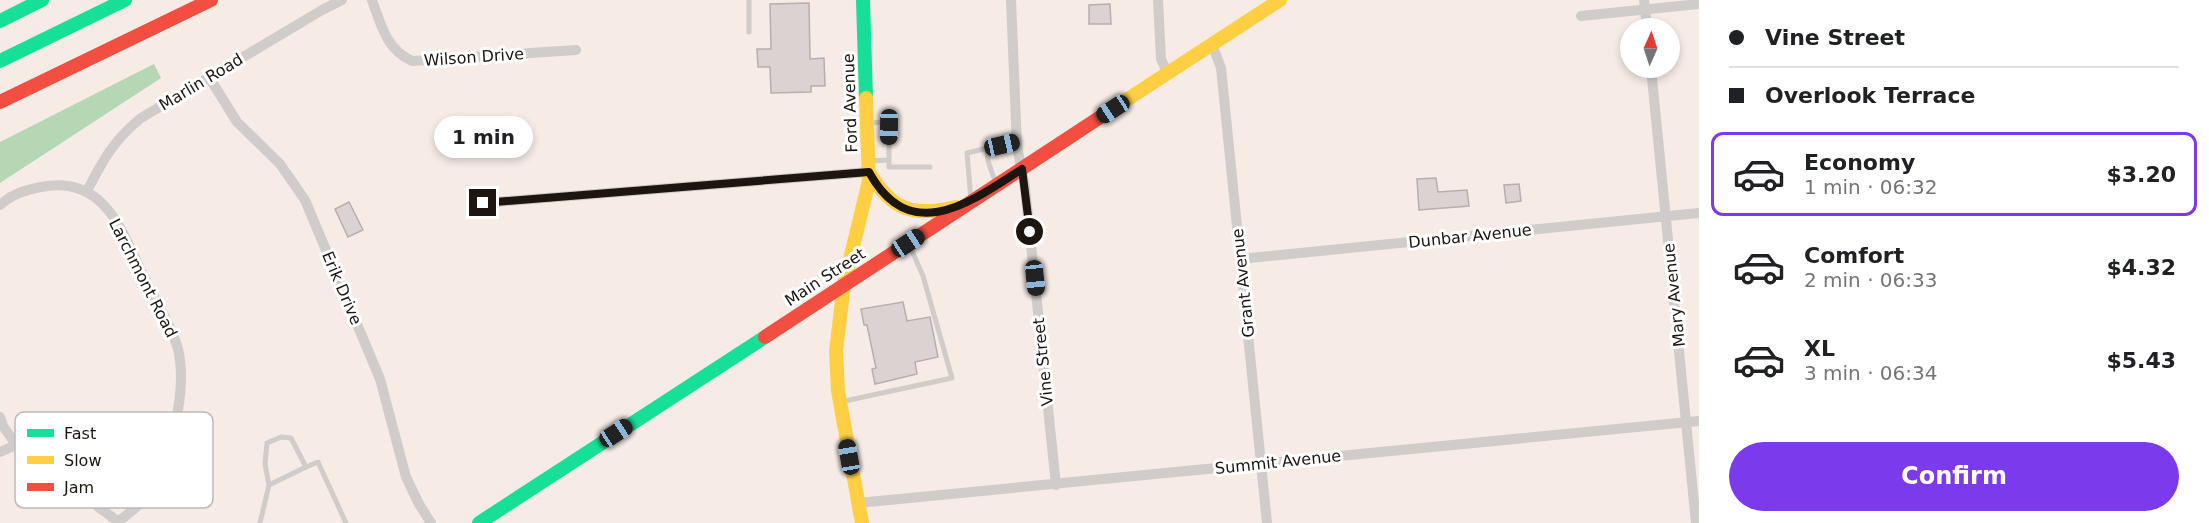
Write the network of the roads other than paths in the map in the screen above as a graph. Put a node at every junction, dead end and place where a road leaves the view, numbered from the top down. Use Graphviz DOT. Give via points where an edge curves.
graph roads {
  1 [pos="42,0"];
  2 [pos="125,0"];
  3 [pos="211,0"];
  4 [pos="342,0"];
  5 [pos="372,0"];
  6 [pos="749,0"];
  7 [pos="863,0"];
  8 [pos="1011,0"];
  9 [pos="1158,0"];
  10 [pos="1280,0"];
  11 [pos="1699,4"];
  12 [pos="1644,5"];
  13 [pos="1581,16"];
  14 [pos="0,21"];
  15 [pos="749,32"];
  16 [pos="1212,44"];
  17 [pos="576,50"];
  18 [pos="0,61"];
  19 [pos="1167,74"];
  20 [pos="209,77"];
  21 [pos="1652,78"];
  22 [pos="0,102"];
  23 [pos="867,123"];
  24 [pos="1017,141"];
  25 [pos="987,148"];
  26 [pos="889,160"];
  27 [pos="869,167"];
  28 [pos="930,167"];
  29 [pos="1022,169"];
  30 [pos="997,185"];
  31 [pos="87,191"];
  32 [pos="971,202"];
  33 [pos="483,203"];
  34 [pos="0,205"];
  35 [pos="1699,213"];
  36 [pos="1667,216"];
  37 [pos="908,243"];
  38 [pos="1240,260"];
  39 [pos="844,284"];
  40 [pos="840,402"];
  41 [pos="176,412"];
  42 [pos="0,417"];
  43 [pos="1699,421"];
  44 [pos="1687,422"];
  45 [pos="15,444"];
  46 [pos="15,445"];
  47 [pos="0,452"];
  48 [pos="1261,464"];
  49 [pos="306,467"];
  50 [pos="269,484"];
  51 [pos="1056,485"];
  52 [pos="858,502"];
  53 [pos="100,508"];
  54 [pos="134,508"];
  55 [pos="119,522"];
  56 [pos="260,523"];
  57 [pos="346,523"];
  58 [pos="431,523"];
  59 [pos="479,523"];
  60 [pos="862,523"];
  61 [pos="1267,523"];
  62 [pos="1696,523"];
  1 -- 14 [label="main road"];
  2 -- 18 [label="main road"];
  3 -- 22 [label="main road"];
  4 -- 20 [label="street, Marlin Road"];
  5 -- 17 [label="street, Wilson Drive" via="386,38 400,55 412,61"];
  6 -- 15 [label="lane"];
  7 -- 23 [label="main road, Ford Avenue"];
  8 -- 24 [label="street, Vine Street"];
  9 -- 19 [label="street" via="1161,59"];
  10 -- 16 [label="main road, Main Street"];
  11 -- 12 [label="street"];
  12 -- 13 [label="street"];
  16 -- 19 [label="main road, Main Street"];
  16 -- 38 [label="street, Grant Avenue" via="1221,68"];
  19 -- 29 [label="main road, Main Street"];
  20 -- 31 [label="street, Marlin Road" via="121,134 107,151"];
  20 -- 58 [label="street, Erik Drive" via="237,122 279,164 305,200 380,379 406,477"];
  21 -- 36 [label="street, Mary Avenue"];
  23 -- 26 [label="lane" via="884,122 889,127"];
  23 -- 27 [label="main road, Ford Avenue"];
  24 -- 25 [label="lane"];
  24 -- 29 [label="street, Vine Street"];
  25 -- 30 [label="lane"];
  25 -- 32 [label="lane" via="967,153"];
  26 -- 27 [label="lane"];
  26 -- 28 [label="lane" via="889,167"];
  27 -- 32 [label="main road" via="885,196 904,209 932,212"];
  27 -- 33 [label="street"];
  27 -- 39 [label="main road, Ford Avenue" via="865,201"];
  29 -- 30 [label="main road, Main Street"];
  29 -- 51 [label="street, Vine Street"];
  30 -- 32 [label="main road, Main Street"];
  31 -- 34 [label="street" via="55,184 21,190"];
  31 -- 41 [label="street, Larchmont Road" via="115,218 178,347 181,389"];
  32 -- 37 [label="main road, Main Street"];
  35 -- 36 [label="street, Dunbar Avenue"];
  36 -- 38 [label="street, Dunbar Avenue"];
  36 -- 44 [label="street, Mary Avenue"];
  37 -- 39 [label="main road, Main Street"];
  37 -- 40 [label="lane" via="923,276 952,378"];
  38 -- 48 [label="street, Grant Avenue"];
  39 -- 40 [label="main road, Ford Avenue" via="836,351"];
  39 -- 59 [label="main road, Main Street"];
  40 -- 52 [label="main road, Ford Avenue"];
  42 -- 45 [label="street, Larchmont Road"];
  43 -- 44 [label="street, Summit Avenue"];
  44 -- 48 [label="street, Summit Avenue"];
  44 -- 62 [label="street, Mary Avenue"];
  46 -- 47 [label="street"];
  48 -- 51 [label="street, Summit Avenue"];
  48 -- 61 [label="street, Grant Avenue"];
  49 -- 50 [label="lane"];
  49 -- 50 [label="lane" via="291,438 281,437 267,443 265,464"];
  49 -- 57 [label="lane" via="318,462"];
  50 -- 56 [label="lane"];
  51 -- 52 [label="street, Summit Avenue"];
  52 -- 60 [label="main road, Ford Avenue"];
  53 -- 55 [label="street, Larchmont Road"];
  54 -- 55 [label="street, Larchmont Road"];
}
